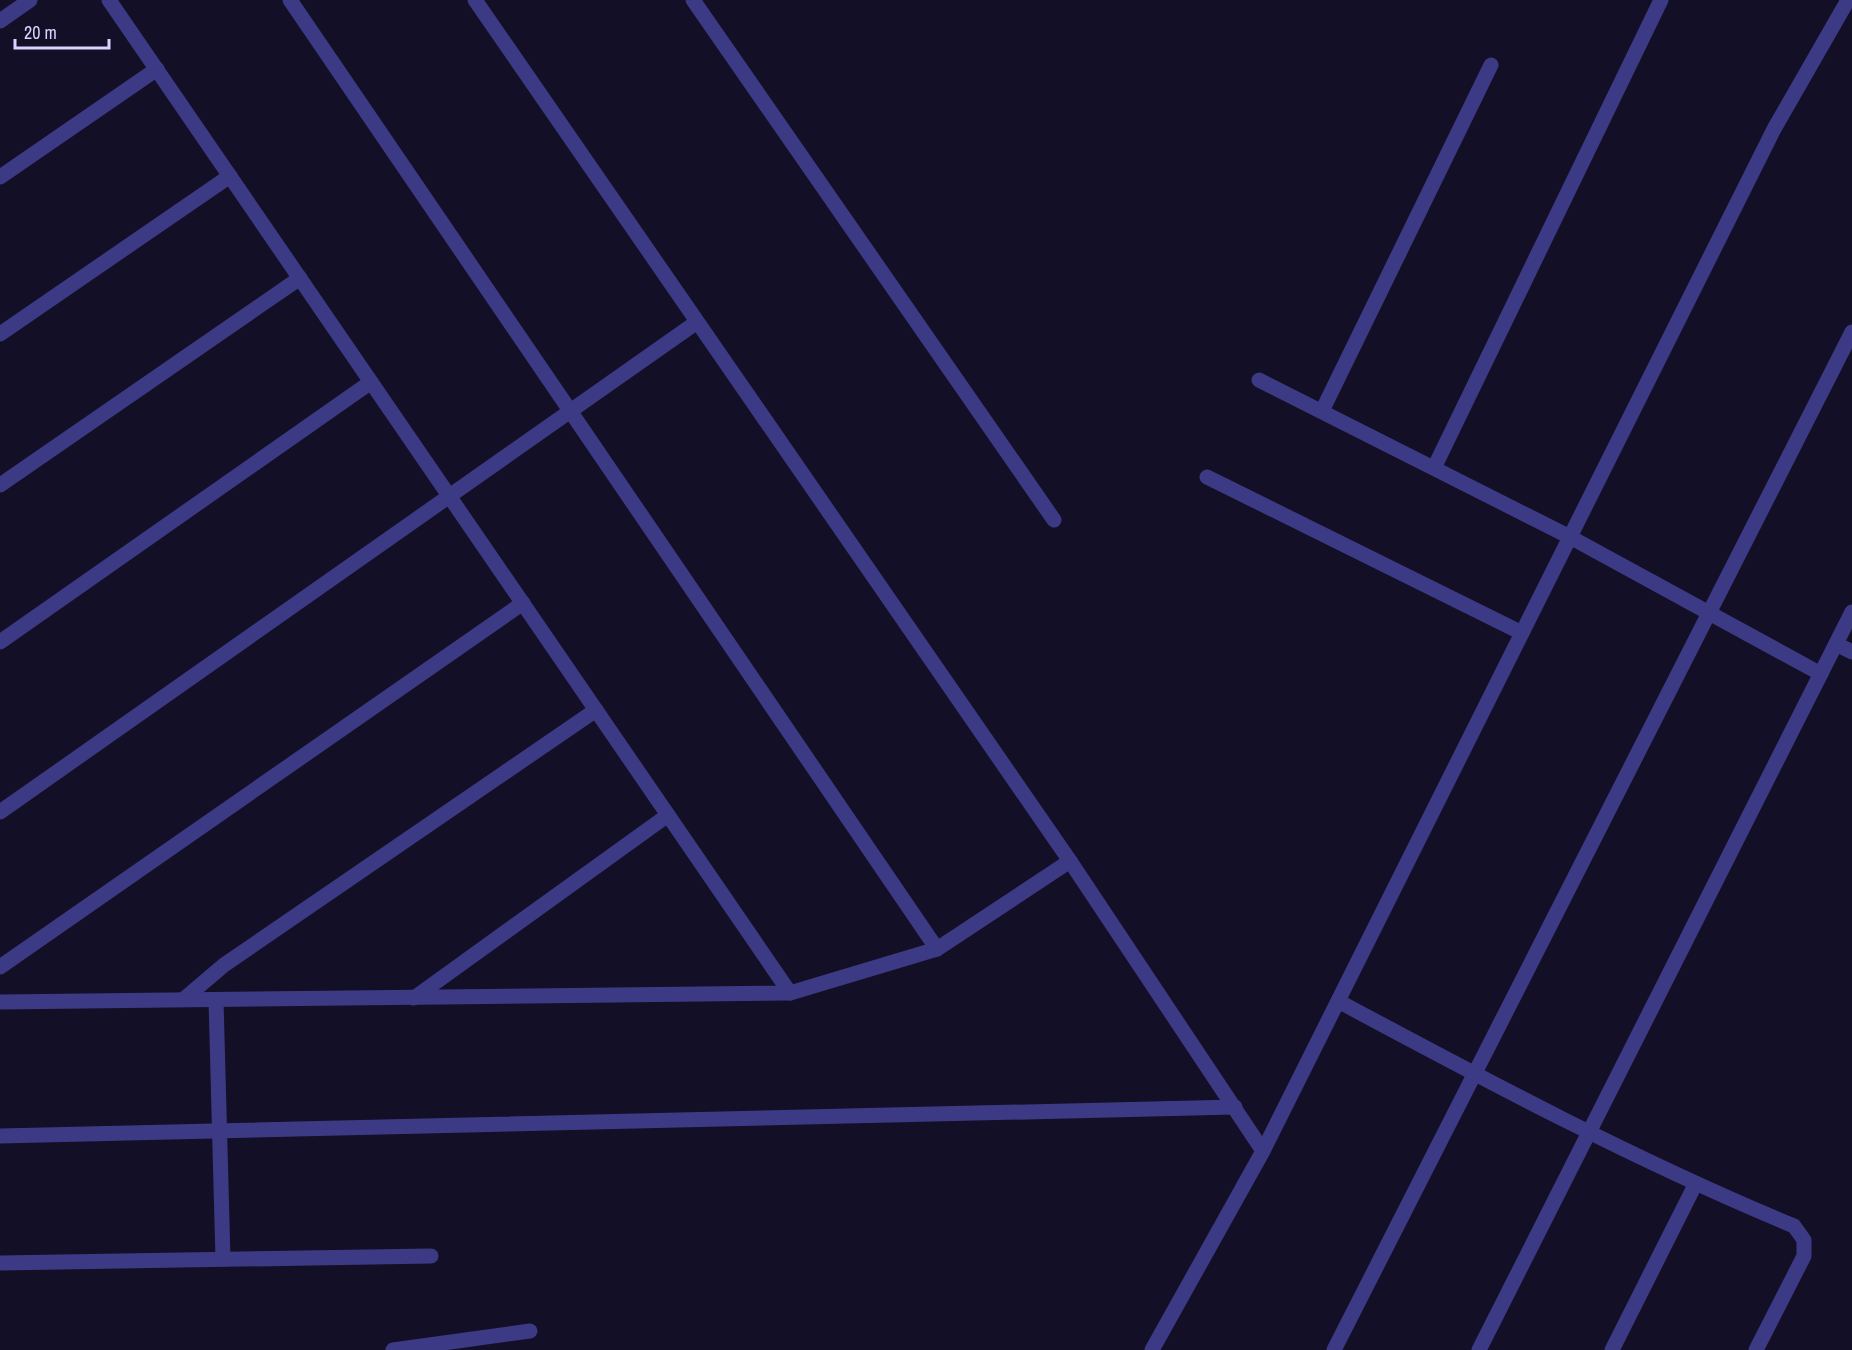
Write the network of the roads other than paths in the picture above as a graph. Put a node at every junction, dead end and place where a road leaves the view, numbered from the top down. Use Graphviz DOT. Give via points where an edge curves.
graph roads {
  1 [pos="30,0"];
  2 [pos="109,0"];
  3 [pos="290,0"];
  4 [pos="475,0"];
  5 [pos="693,0"];
  6 [pos="1660,0"];
  7 [pos="1848,0"];
  8 [pos="0,21"];
  9 [pos="1491,65"];
  10 [pos="157,69"];
  11 [pos="230,176"];
  12 [pos="0,177"];
  13 [pos="300,278"];
  14 [pos="697,322"];
  15 [pos="1852,332"];
  16 [pos="0,333"];
  17 [pos="1259,380"];
  18 [pos="371,382"];
  19 [pos="571,411"];
  20 [pos="1322,411"];
  21 [pos="1434,468"];
  22 [pos="1207,477"];
  23 [pos="0,485"];
  24 [pos="449,496"];
  25 [pos="1054,520"];
  26 [pos="1570,537"];
  27 [pos="523,603"];
  28 [pos="1852,612"];
  29 [pos="1709,613"];
  30 [pos="1522,633"];
  31 [pos="0,642"];
  32 [pos="1836,644"];
  33 [pos="1852,652"];
  34 [pos="1821,674"];
  35 [pos="596,710"];
  36 [pos="0,812"];
  37 [pos="668,815"];
  38 [pos="1070,861"];
  39 [pos="937,949"];
  40 [pos="0,966"];
  41 [pos="790,993"];
  42 [pos="414,998"];
  43 [pos="184,999"];
  44 [pos="216,1000"];
  45 [pos="1338,1001"];
  46 [pos="0,1002"];
  47 [pos="1474,1074"];
  48 [pos="1235,1107"];
  49 [pos="220,1131"];
  50 [pos="1589,1131"];
  51 [pos="0,1136"];
  52 [pos="1263,1151"];
  53 [pos="1695,1185"];
  54 [pos="431,1256"];
  55 [pos="223,1259"];
  56 [pos="0,1263"];
  57 [pos="530,1331"];
  58 [pos="393,1350"];
  59 [pos="1152,1350"];
  60 [pos="1334,1350"];
  61 [pos="1479,1350"];
  62 [pos="1612,1350"];
  63 [pos="1756,1350"];
  1 -- 8 [label="street"];
  2 -- 10 [label="street"];
  3 -- 19 [label="street"];
  4 -- 14 [label="street"];
  5 -- 25 [label="street"];
  6 -- 21 [label="street"];
  7 -- 26 [label="street" via="1774,129"];
  9 -- 20 [label="street"];
  10 -- 11 [label="street"];
  10 -- 12 [label="street"];
  11 -- 13 [label="street"];
  11 -- 16 [label="street"];
  13 -- 18 [label="street"];
  13 -- 23 [label="street"];
  14 -- 19 [label="street"];
  14 -- 38 [label="street"];
  15 -- 29 [label="street"];
  17 -- 20 [label="street"];
  18 -- 24 [label="street"];
  18 -- 31 [label="street"];
  19 -- 24 [label="street"];
  19 -- 39 [label="street"];
  20 -- 21 [label="street"];
  21 -- 26 [label="street"];
  22 -- 30 [label="street"];
  24 -- 27 [label="street"];
  24 -- 36 [label="street"];
  26 -- 29 [label="street"];
  26 -- 30 [label="street"];
  27 -- 35 [label="street"];
  27 -- 40 [label="street"];
  28 -- 32 [label="street"];
  29 -- 34 [label="street"];
  29 -- 47 [label="street"];
  30 -- 45 [label="street"];
  32 -- 33 [label="street"];
  32 -- 34 [label="street"];
  34 -- 50 [label="street"];
  35 -- 37 [label="street"];
  35 -- 43 [label="street" via="224,965"];
  37 -- 41 [label="street"];
  37 -- 42 [label="street"];
  38 -- 39 [label="street"];
  38 -- 48 [label="street"];
  39 -- 41 [label="street"];
  41 -- 42 [label="street"];
  42 -- 44 [label="street"];
  43 -- 44 [label="street"];
  43 -- 46 [label="street"];
  44 -- 49 [label="street"];
  45 -- 47 [label="street"];
  45 -- 52 [label="street"];
  47 -- 50 [label="street"];
  47 -- 60 [label="street"];
  48 -- 49 [label="street"];
  48 -- 52 [label="street"];
  49 -- 51 [label="street"];
  49 -- 55 [label="street"];
  50 -- 53 [label="street"];
  50 -- 61 [label="street"];
  52 -- 59 [label="street"];
  53 -- 62 [label="street"];
  53 -- 63 [label="street" via="1794,1226 1804,1240 1804,1256"];
  54 -- 55 [label="street"];
  55 -- 56 [label="street"];
  57 -- 58 [label="street"];
}
